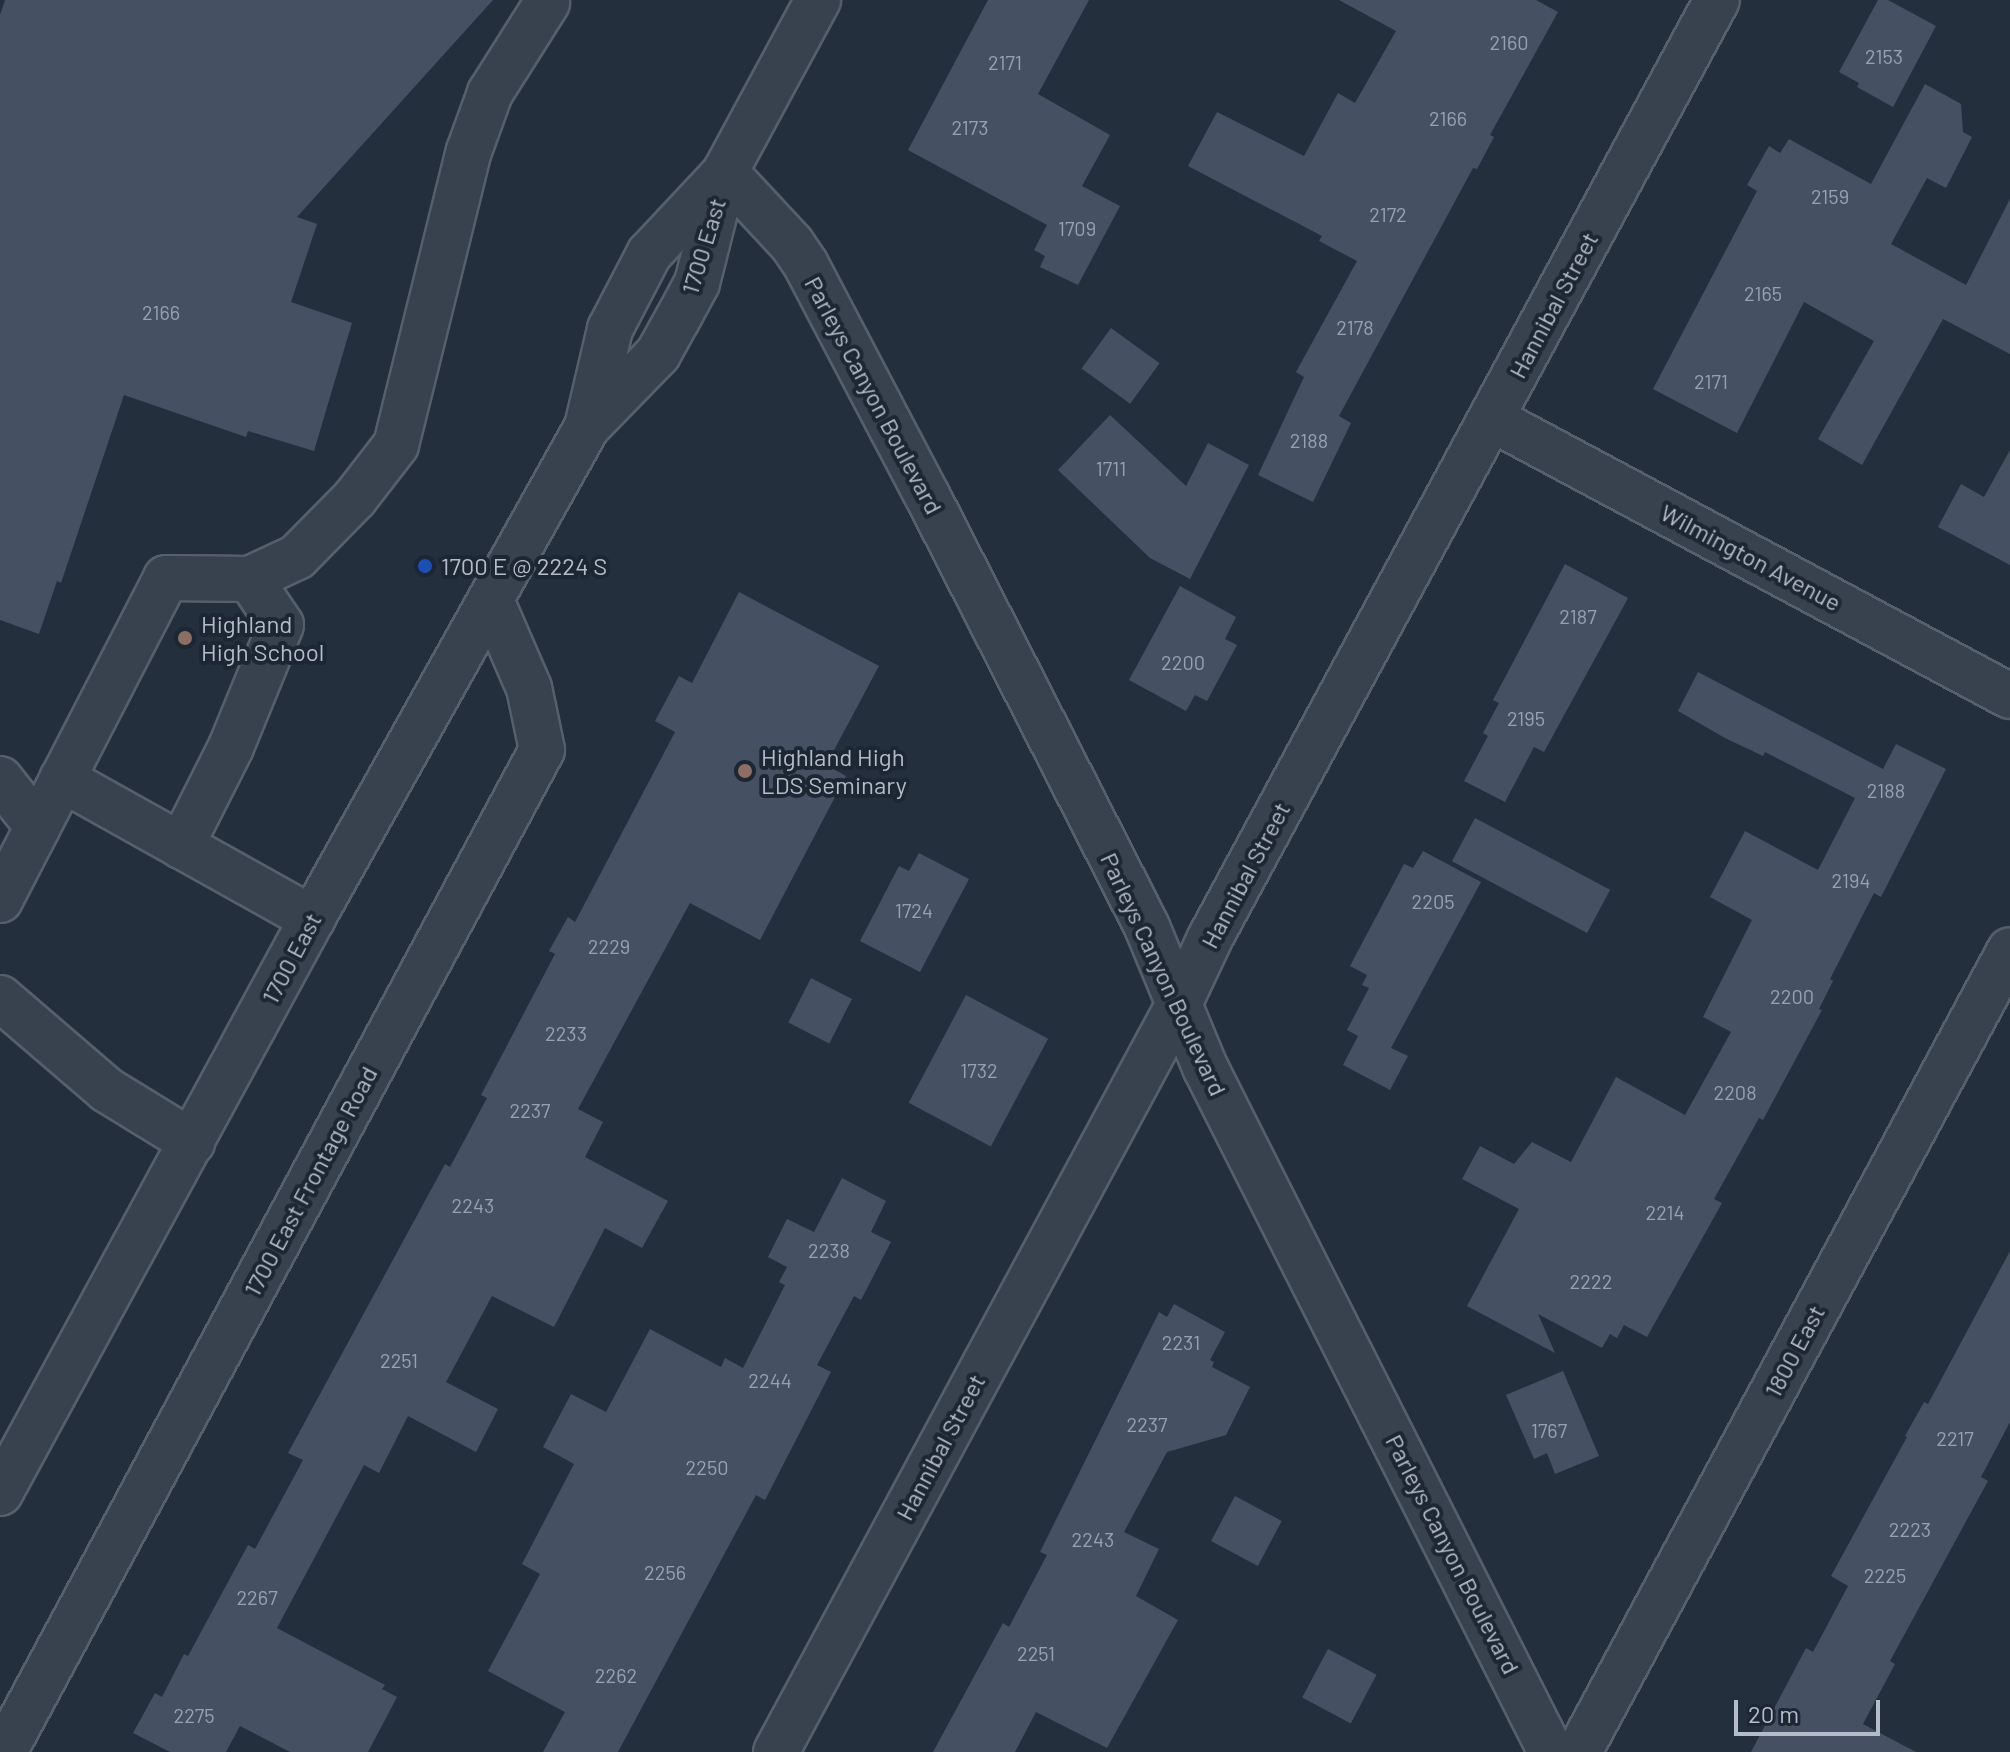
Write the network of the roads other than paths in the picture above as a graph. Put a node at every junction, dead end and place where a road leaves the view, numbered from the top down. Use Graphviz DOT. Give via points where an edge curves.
graph roads {
  1 [pos="818,0"];
  2 [pos="1717,0"];
  3 [pos="547,3"];
  4 [pos="725,172"];
  5 [pos="1492,419"];
  6 [pos="250,579"];
  7 [pos="491,600"];
  8 [pos="2010,696"];
  9 [pos="0,779"];
  10 [pos="62,779"];
  11 [pos="38,827"];
  12 [pos="181,846"];
  13 [pos="0,900"];
  14 [pos="312,919"];
  15 [pos="2010,950"];
  16 [pos="0,998"];
  17 [pos="1179,1004"];
  18 [pos="192,1142"];
  19 [pos="0,1493"];
  20 [pos="4,1752"];
  21 [pos="776,1752"];
  22 [pos="1551,1752"];
  23 [pos="1579,1752"];
  1 -- 4 [label="street, 1700 East"];
  2 -- 5 [label="street, Hannibal Street"];
  3 -- 6 [label="street" via="490,93 469,151 396,445 355,498 297,557"];
  4 -- 7 [label="street, 1700 East" via="697,283 677,320 658,354 587,427"];
  4 -- 17 [label="street, Parleys Canyon Boulevard" via="806,265 1147,927"];
  5 -- 8 [label="street, Wilmington Avenue"];
  5 -- 17 [label="street, Hannibal Street"];
  6 -- 10 [label="street" via="166,578"];
  6 -- 12 [label="street" via="281,625 231,747"];
  7 -- 14 [label="street, 1700 East"];
  7 -- 20 [label="street, 1700 East Frontage Road" via="529,688 542,750"];
  9 -- 11 [label="street"];
  10 -- 11 [label="street"];
  10 -- 12 [label="street"];
  11 -- 13 [label="street"];
  12 -- 14 [label="street"];
  14 -- 18 [label="street, 1700 East"];
  15 -- 23 [label="street, 1800 East"];
  16 -- 18 [label="street" via="107,1090"];
  17 -- 21 [label="street, Hannibal Street"];
  17 -- 22 [label="street, Parleys Canyon Boulevard" via="1205,1067"];
  18 -- 19 [label="street, 1700 East"];
}
